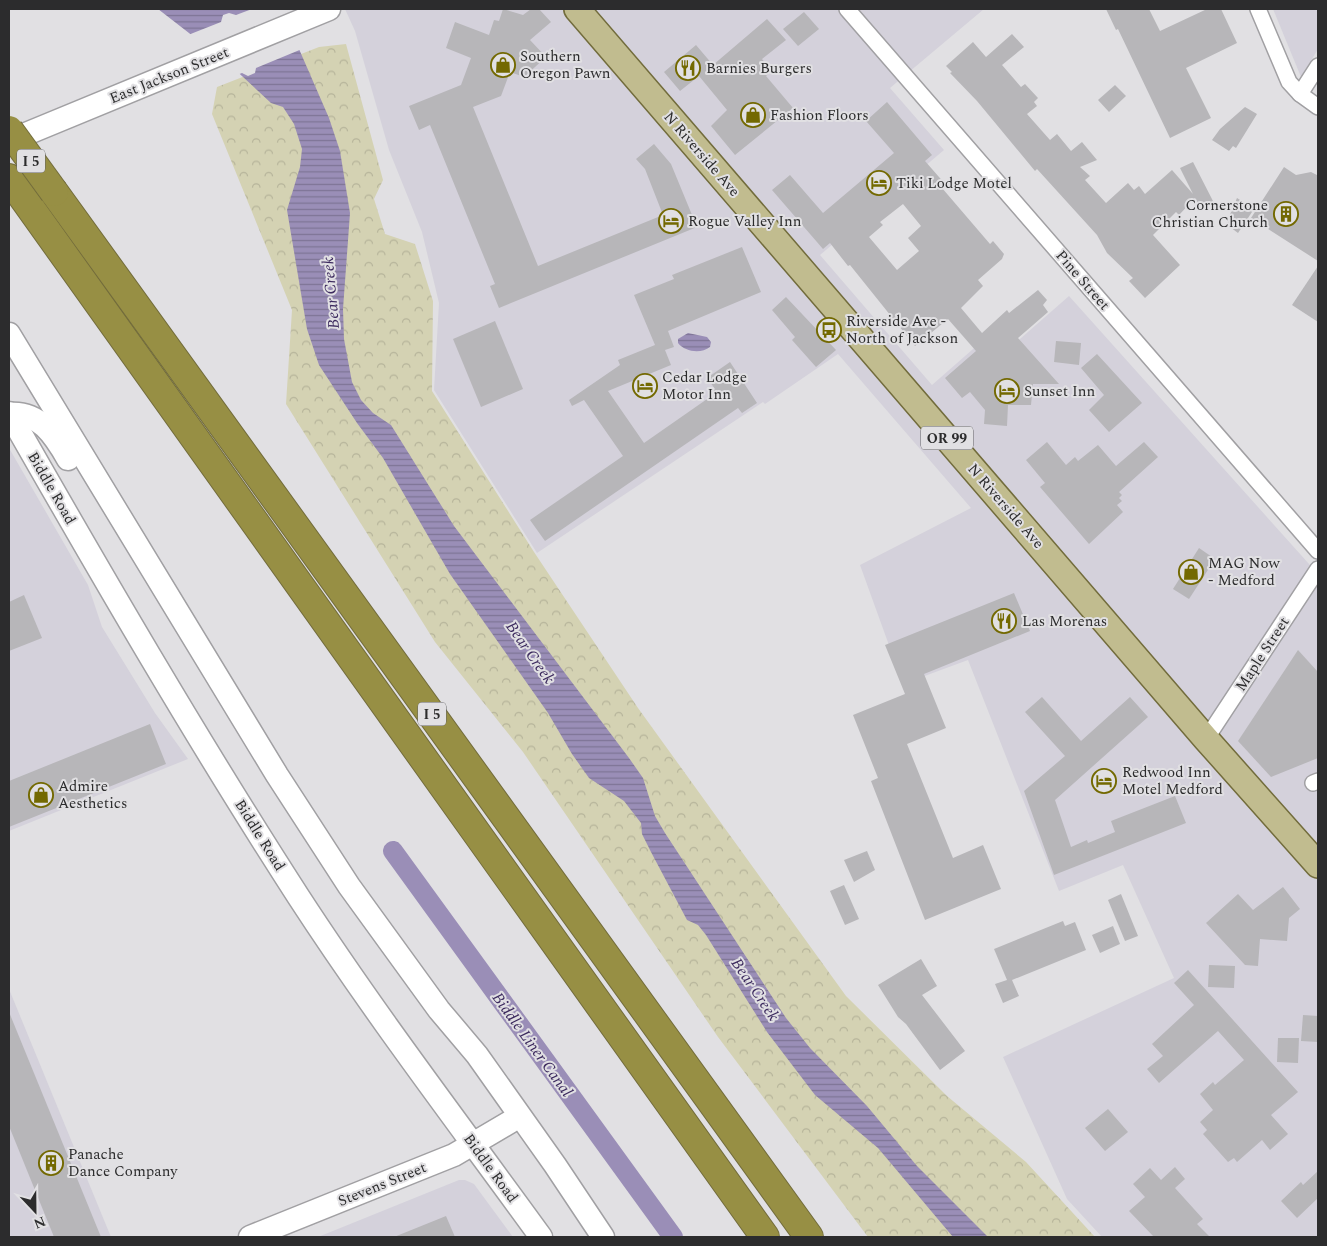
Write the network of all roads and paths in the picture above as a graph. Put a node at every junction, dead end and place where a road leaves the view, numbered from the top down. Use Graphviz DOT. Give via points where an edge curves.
graph roads {
  1 [pos="329,9"];
  2 [pos="577,9"];
  3 [pos="847,9"];
  4 [pos="1258,9"];
  5 [pos="1318,66"];
  6 [pos="1300,94"];
  7 [pos="1318,107"];
  8 [pos="9,130"];
  9 [pos="9,140"];
  10 [pos="9,178"];
  11 [pos="9,334"];
  12 [pos="9,414"];
  13 [pos="1318,551"];
  14 [pos="152,568"];
  15 [pos="1318,569"];
  16 [pos="1206,739"];
  17 [pos="1318,865"];
  18 [pos="438,1010"];
  19 [pos="510,1122"];
  20 [pos="474,1145"];
  21 [pos="598,1231"];
  22 [pos="250,1237"];
  23 [pos="541,1237"];
  24 [pos="765,1237"];
  25 [pos="809,1237"];
  1 -- 9 [label="main road, East Jackson Street"];
  2 -- 16 [label="main road, N Riverside Ave / OR 99"];
  3 -- 13 [label="street, Pine Street"];
  4 -- 6 [label="street" via="1282,68"];
  5 -- 6 [label="street"];
  6 -- 7 [label="street"];
  8 -- 25 [label="highway, I 5, bridge"];
  10 -- 24 [label="highway, I 5"];
  11 -- 14 [label="main road"];
  12 -- 14 [label="main road" via="20,413 46,427 112,530"];
  12 -- 20 [label="main road, Biddle Road" via="169,688 299,897"];
  14 -- 18 [label="main road" via="277,775 349,886"];
  15 -- 16 [label="street, Maple Street"];
  16 -- 17 [label="main road, N Riverside Ave / OR 99"];
  18 -- 19 [label="main road" via="469,1064"];
  18 -- 21 [label="main road" via="477,1055"];
  19 -- 20 [label="main road, Stevens Street"];
  19 -- 21 [label="main road" via="550,1177"];
  20 -- 22 [label="main road, Stevens Street"];
  20 -- 23 [label="main road, Biddle Road"];
}
